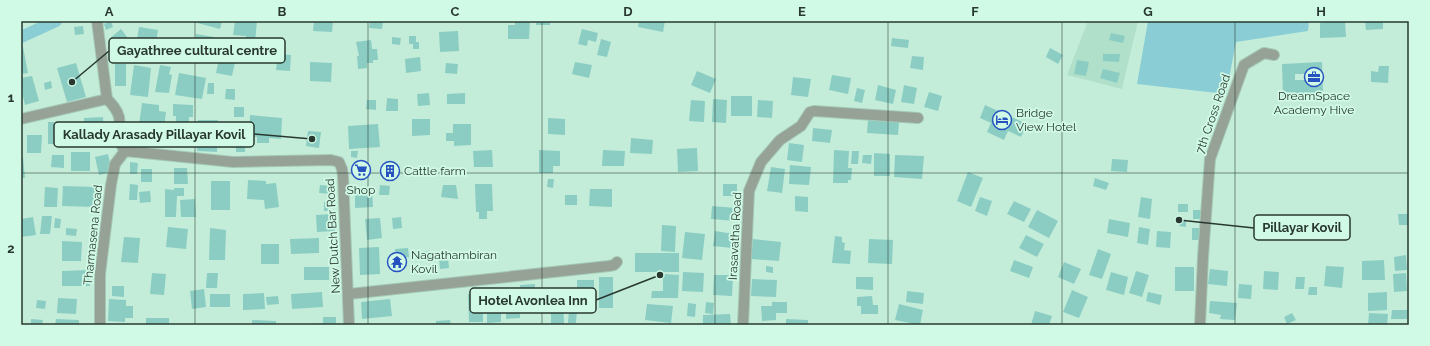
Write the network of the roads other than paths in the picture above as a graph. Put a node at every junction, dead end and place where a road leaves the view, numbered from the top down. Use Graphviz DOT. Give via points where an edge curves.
graph roads {
  1 [pos="97,21"];
  2 [pos="1274,56"];
  3 [pos="107,99"];
  4 [pos="918,118"];
  5 [pos="21,119"];
  6 [pos="125,151"];
  7 [pos="616,262"];
  8 [pos="349,294"];
  9 [pos="100,325"];
  10 [pos="349,325"];
  11 [pos="743,325"];
  12 [pos="1200,325"];
  1 -- 3 [label="street"];
  2 -- 12 [label="street, 7th Cross Road" via="1264,53 1244,65 1210,159"];
  3 -- 5 [label="street"];
  3 -- 6 [label="street" via="119,116 121,147"];
  4 -- 11 [label="street, Irasavatha Road" via="814,110 801,126 780,140 761,162 749,191"];
  6 -- 8 [label="street, New Dutch Bar Road" via="233,162 339,162 343,176"];
  6 -- 9 [label="street, Tharmasena Road" via="115,164 111,185 100,274"];
  7 -- 8 [label="street" via="609,266"];
  8 -- 10 [label="street, New Dutch Bar Road"];
}
